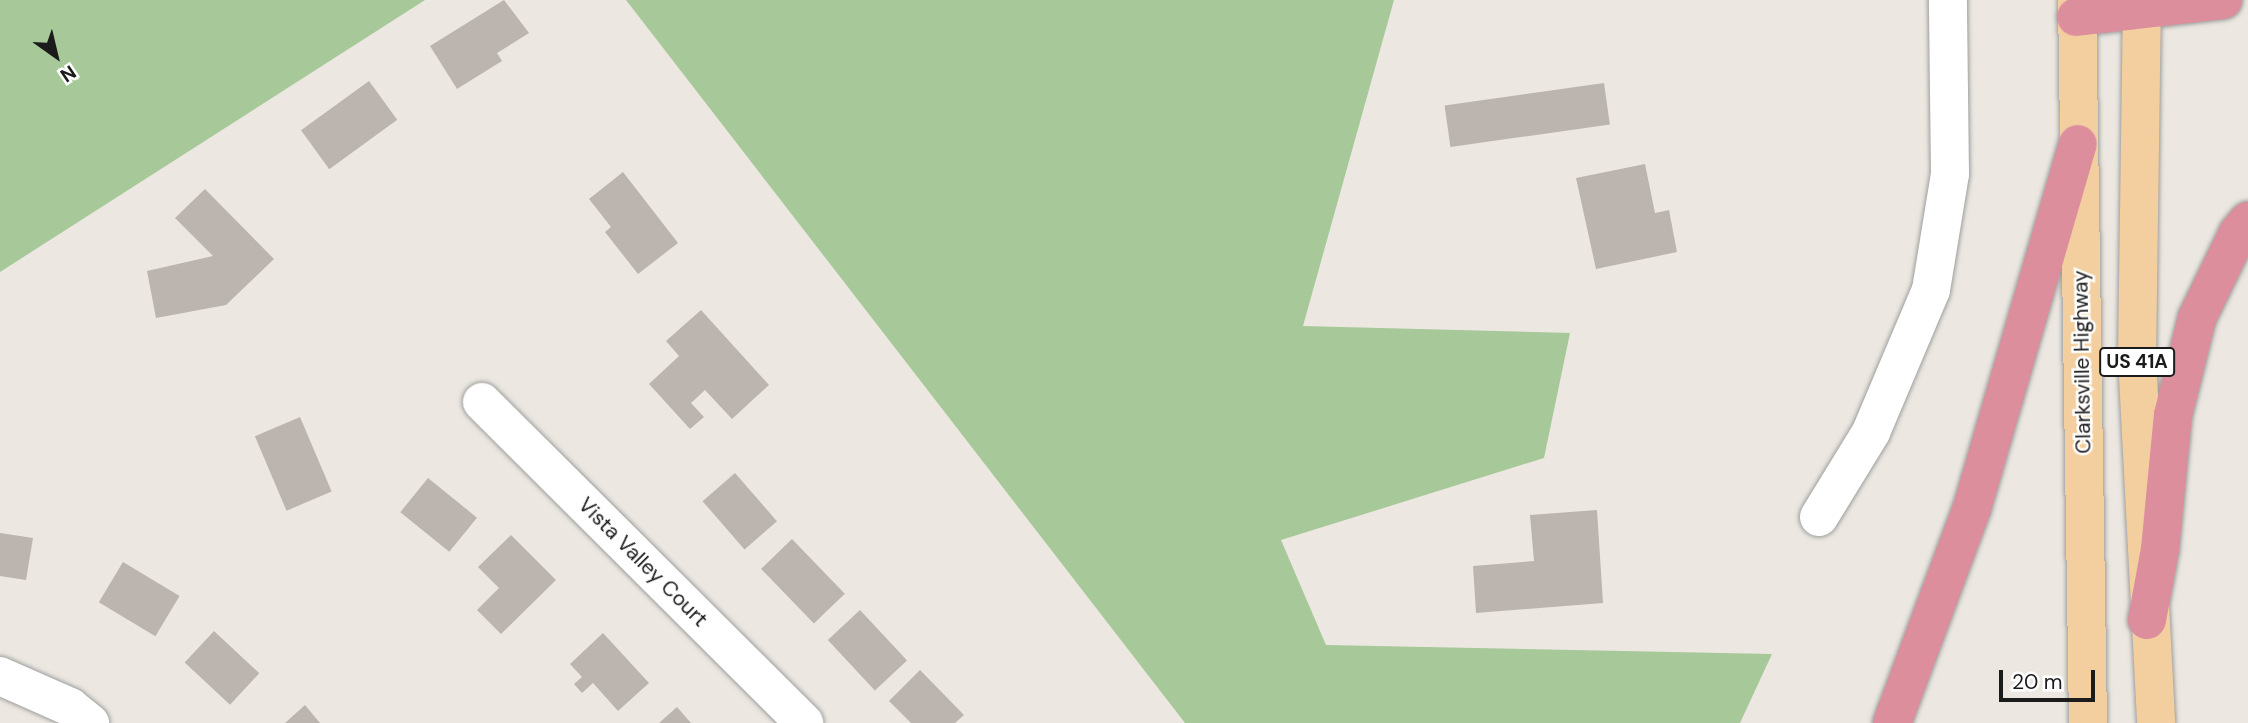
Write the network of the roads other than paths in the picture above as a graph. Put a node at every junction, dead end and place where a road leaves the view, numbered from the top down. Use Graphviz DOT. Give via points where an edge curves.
graph roads {
  1 [pos="1948,0"];
  2 [pos="2223,0"];
  3 [pos="2142,4"];
  4 [pos="2077,9"];
  5 [pos="2078,144"];
  6 [pos="2248,221"];
  7 [pos="482,401"];
  8 [pos="1819,517"];
  9 [pos="2147,620"];
  10 [pos="0,676"];
  11 [pos="90,723"];
  12 [pos="804,723"];
  13 [pos="1892,723"];
  14 [pos="2088,723"];
  15 [pos="2156,723"];
  1 -- 8 [label="street" via="1950,174 1931,290 1871,432"];
  2 -- 3 [label="highway"];
  3 -- 4 [label="highway"];
  3 -- 9 [label="main road, US 41A" via="2137,357"];
  4 -- 5 [label="main road, Clarksville Highway / US 41A"];
  5 -- 13 [label="highway" via="1972,508"];
  5 -- 14 [label="main road, Clarksville Highway / US 41A"];
  6 -- 9 [label="highway" via="2197,318 2173,415 2160,549"];
  7 -- 12 [label="street, Vista Valley Court"];
  9 -- 15 [label="main road, US 41A"];
  10 -- 11 [label="street" via="70,707"];
}
